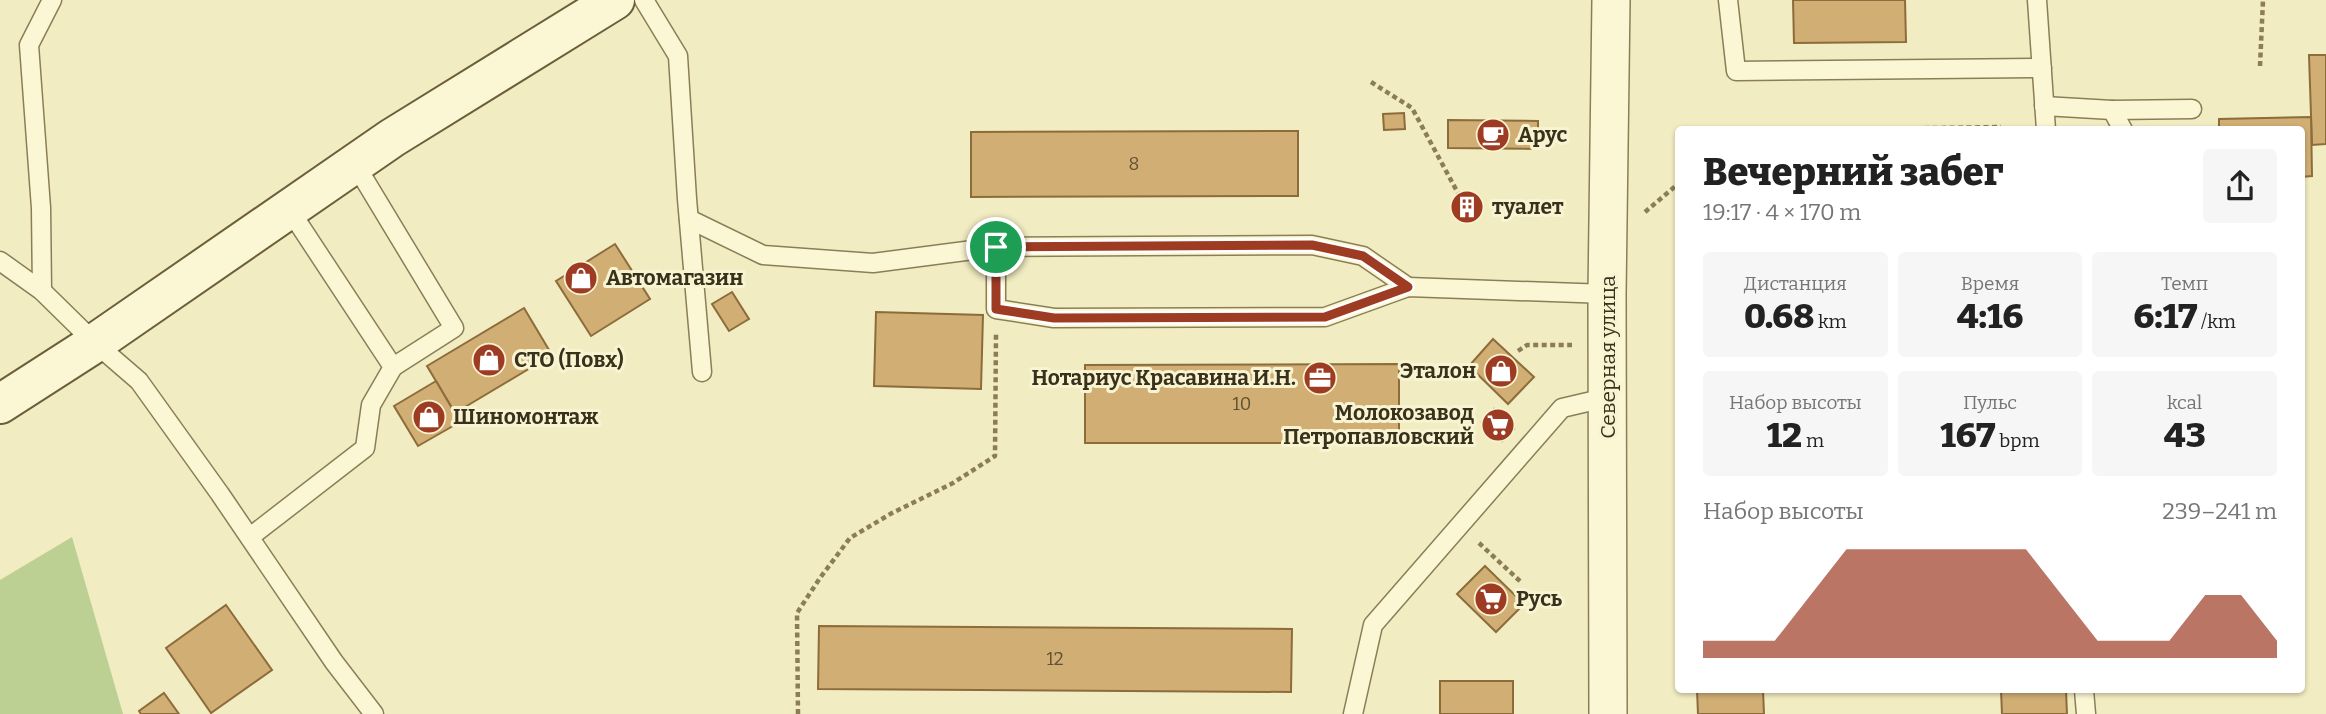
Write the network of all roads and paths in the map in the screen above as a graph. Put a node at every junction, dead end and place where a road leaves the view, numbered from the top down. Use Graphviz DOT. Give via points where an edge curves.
graph roads {
  1 [pos="51,0"];
  2 [pos="615,0"];
  3 [pos="644,0"];
  4 [pos="1611,0"];
  5 [pos="1728,0"];
  6 [pos="2037,0"];
  7 [pos="2263,0"];
  8 [pos="2260,66"];
  9 [pos="2042,68"];
  10 [pos="1371,82"];
  11 [pos="2045,106"];
  12 [pos="2192,109"];
  13 [pos="2112,110"];
  14 [pos="2046,126"];
  15 [pos="2121,126"];
  16 [pos="355,164"];
  17 [pos="1675,187"];
  18 [pos="1459,195"];
  19 [pos="289,209"];
  20 [pos="1643,214"];
  21 [pos="688,219"];
  22 [pos="996,247"];
  23 [pos="0,261"];
  24 [pos="1408,287"];
  25 [pos="42,291"];
  26 [pos="1607,293"];
  27 [pos="996,309"];
  28 [pos="95,344"];
  29 [pos="1608,345"];
  30 [pos="1518,351"];
  31 [pos="393,367"];
  32 [pos="702,372"];
  33 [pos="1608,397"];
  34 [pos="0,404"];
  35 [pos="1460,526"];
  36 [pos="250,537"];
  37 [pos="1522,583"];
  38 [pos="2084,693"];
  39 [pos="374,714"];
  40 [pos="798,714"];
  41 [pos="1353,714"];
  42 [pos="1608,714"];
  43 [pos="2086,714"];
  1 -- 25 [label="lane" via="29,45"];
  2 -- 16 [label="main road"];
  3 -- 21 [label="lane" via="678,56"];
  4 -- 26 [label="street, Северная улица"];
  5 -- 9 [label="lane" via="1736,71"];
  6 -- 9 [label="lane"];
  7 -- 8 [label="path"];
  9 -- 11 [label="lane"];
  10 -- 18 [label="path" via="1412,108"];
  11 -- 13 [label="lane"];
  11 -- 14 [label="lane"];
  12 -- 13 [label="lane"];
  13 -- 15 [label="lane"];
  16 -- 19 [label="main road"];
  16 -- 31 [label="lane" via="454,328"];
  17 -- 20 [label="path"];
  19 -- 28 [label="main road"];
  19 -- 31 [label="lane"];
  21 -- 22 [label="lane" via="763,255 873,263"];
  21 -- 32 [label="lane"];
  22 -- 24 [label="lane" via="1312,245 1363,256"];
  22 -- 27 [label="lane"];
  23 -- 25 [label="lane"];
  24 -- 26 [label="lane"];
  24 -- 27 [label="lane" via="1325,317 1054,318"];
  25 -- 28 [label="lane"];
  26 -- 29 [label="street, Северная улица"];
  27 -- 40 [label="path" via="995,456 850,538 797,612"];
  28 -- 34 [label="main road"];
  28 -- 36 [label="lane" via="139,381"];
  29 -- 30 [label="path" via="1527,345"];
  29 -- 33 [label="street, Северная улица"];
  31 -- 36 [label="lane" via="371,405 365,448"];
  33 -- 35 [label="lane" via="1562,408"];
  33 -- 42 [label="street, Северная улица"];
  35 -- 37 [label="path"];
  35 -- 41 [label="lane" via="1373,625"];
  36 -- 39 [label="lane"];
  38 -- 43 [label="lane"];
}
